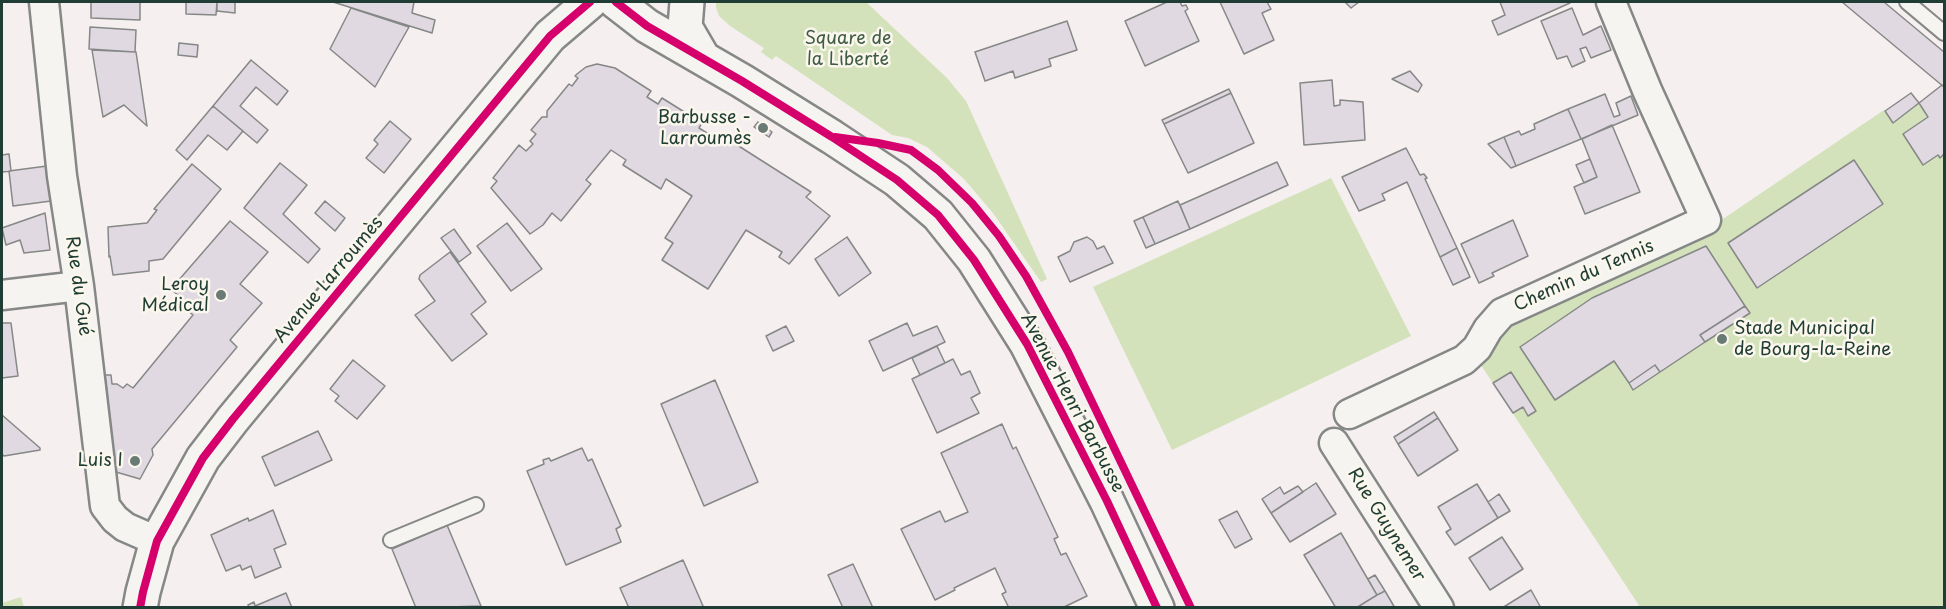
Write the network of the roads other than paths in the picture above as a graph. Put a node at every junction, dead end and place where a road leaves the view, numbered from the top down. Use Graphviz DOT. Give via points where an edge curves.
graph roads {
  1 [pos="44,2"];
  2 [pos="590,2"];
  3 [pos="616,2"];
  4 [pos="687,2"];
  5 [pos="1611,2"];
  6 [pos="1907,2"];
  7 [pos="1944,33"];
  8 [pos="703,58"];
  9 [pos="79,286"];
  10 [pos="2,295"];
  11 [pos="1349,414"];
  12 [pos="1334,443"];
  13 [pos="476,505"];
  14 [pos="391,540"];
  15 [pos="157,541"];
  16 [pos="140,608"];
  17 [pos="1157,608"];
  18 [pos="1439,608"];
  1 -- 9 [label="street, Rue du Gué" via="62,176"];
  2 -- 15 [label="main road, Avenue Larroumès" via="550,36 232,419 198,467"];
  3 -- 8 [label="main road, Avenue Henri Barbusse" via="647,26"];
  4 -- 8 [label="main road" via="685,27"];
  5 -- 11 [label="street, Chemin du Tennis" via="1706,220 1502,313 1464,360"];
  6 -- 7 [label="lane"];
  8 -- 17 [label="main road, Avenue Henri Barbusse" via="897,180 938,215 964,245 1027,344"];
  9 -- 10 [label="street"];
  9 -- 15 [label="street, Rue du Gué" via="105,506 125,526"];
  12 -- 18 [label="street, Rue Guynemer"];
  13 -- 14 [label="lane"];
  15 -- 16 [label="main road, Avenue Larroumès"];
}
